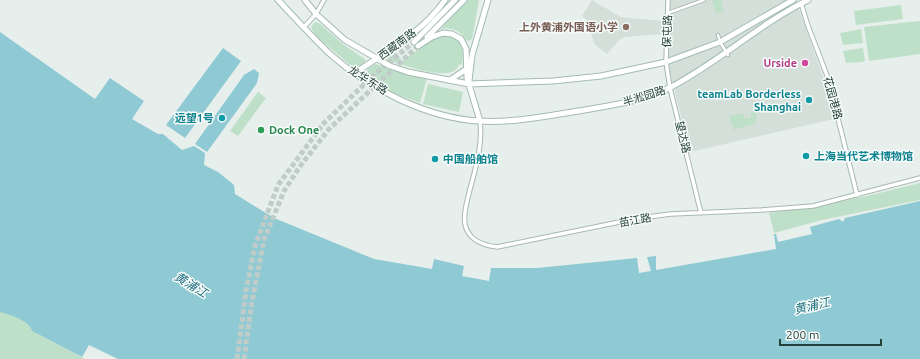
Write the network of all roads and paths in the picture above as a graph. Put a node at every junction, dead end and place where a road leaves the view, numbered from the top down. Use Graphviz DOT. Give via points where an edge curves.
graph roads {
  1 [pos="278,0"];
  2 [pos="305,0"];
  3 [pos="324,0"];
  4 [pos="445,0"];
  5 [pos="449,0"];
  6 [pos="455,0"];
  7 [pos="464,0"];
  8 [pos="488,0"];
  9 [pos="668,0"];
  10 [pos="704,0"];
  11 [pos="793,0"];
  12 [pos="808,0"];
  13 [pos="801,3"];
  14 [pos="437,12"];
  15 [pos="668,12"];
  16 [pos="316,14"];
  17 [pos="304,27"];
  18 [pos="718,35"];
  19 [pos="720,42"];
  20 [pos="416,44"];
  21 [pos="727,53"];
  22 [pos="378,59"];
  23 [pos="666,62"];
  24 [pos="465,70"];
  25 [pos="355,73"];
  26 [pos="450,80"];
  27 [pos="469,84"];
  28 [pos="670,88"];
  29 [pos="480,121"];
  30 [pos="920,178"];
  31 [pos="857,195"];
  32 [pos="701,213"];
  1 -- 17 [label="main road, 龙华东路"];
  2 -- 16 [label="main road, 龙华东路"];
  3 -- 16 [label="street"];
  4 -- 14 [label="main road, 西藏南路"];
  5 -- 14 [label="main road, 西藏南路"];
  6 -- 20 [label="main road"];
  7 -- 20 [label="main road, 西藏南路" via="445,21"];
  8 -- 27 [label="main road, 西藏南路" via="472,55"];
  9 -- 15 [label="street, 保屯路"];
  10 -- 15 [label="street"];
  11 -- 19 [label="main road"];
  12 -- 13 [label="main road, 半淞园路"];
  13 -- 21 [label="main road, 半淞园路" via="755,31"];
  13 -- 31 [label="street, 花园港路" via="828,78"];
  14 -- 22 [label="main road, 西藏南路" via="410,37"];
  15 -- 23 [label="street, 保屯路"];
  16 -- 17 [label="street"];
  16 -- 22 [label="main road, 龙华东路" via="345,40"];
  17 -- 25 [label="main road, 龙华东路" via="331,55"];
  18 -- 19 [label="street"];
  19 -- 21 [label="street"];
  19 -- 23 [label="main road"];
  20 -- 24 [label="main road, 西藏南路" via="443,33 457,36 466,49"];
  21 -- 28 [label="main road, 半淞园路"];
  22 -- 25 [label="main road, 西藏南路"];
  22 -- 26 [label="main road, 龙华东路" via="408,72"];
  23 -- 27 [label="main road" via="601,76 553,81"];
  23 -- 28 [label="street, 望达路"];
  24 -- 26 [label="main road"];
  24 -- 27 [label="main road, 西藏南路"];
  25 -- 29 [label="main road, 龙华东路" via="418,108"];
  26 -- 27 [label="main road, 龙华东路"];
  27 -- 29 [label="main road, 西藏南路"];
  28 -- 29 [label="main road, 半淞园路" via="602,107 515,120"];
  28 -- 32 [label="street, 望达路"];
  29 -- 32 [label="street, 苗江路" via="480,151 464,214 467,232 482,245 497,247 639,218"];
  30 -- 31 [label="street, 苗江路"];
  31 -- 32 [label="street, 苗江路" via="813,206"];
}
